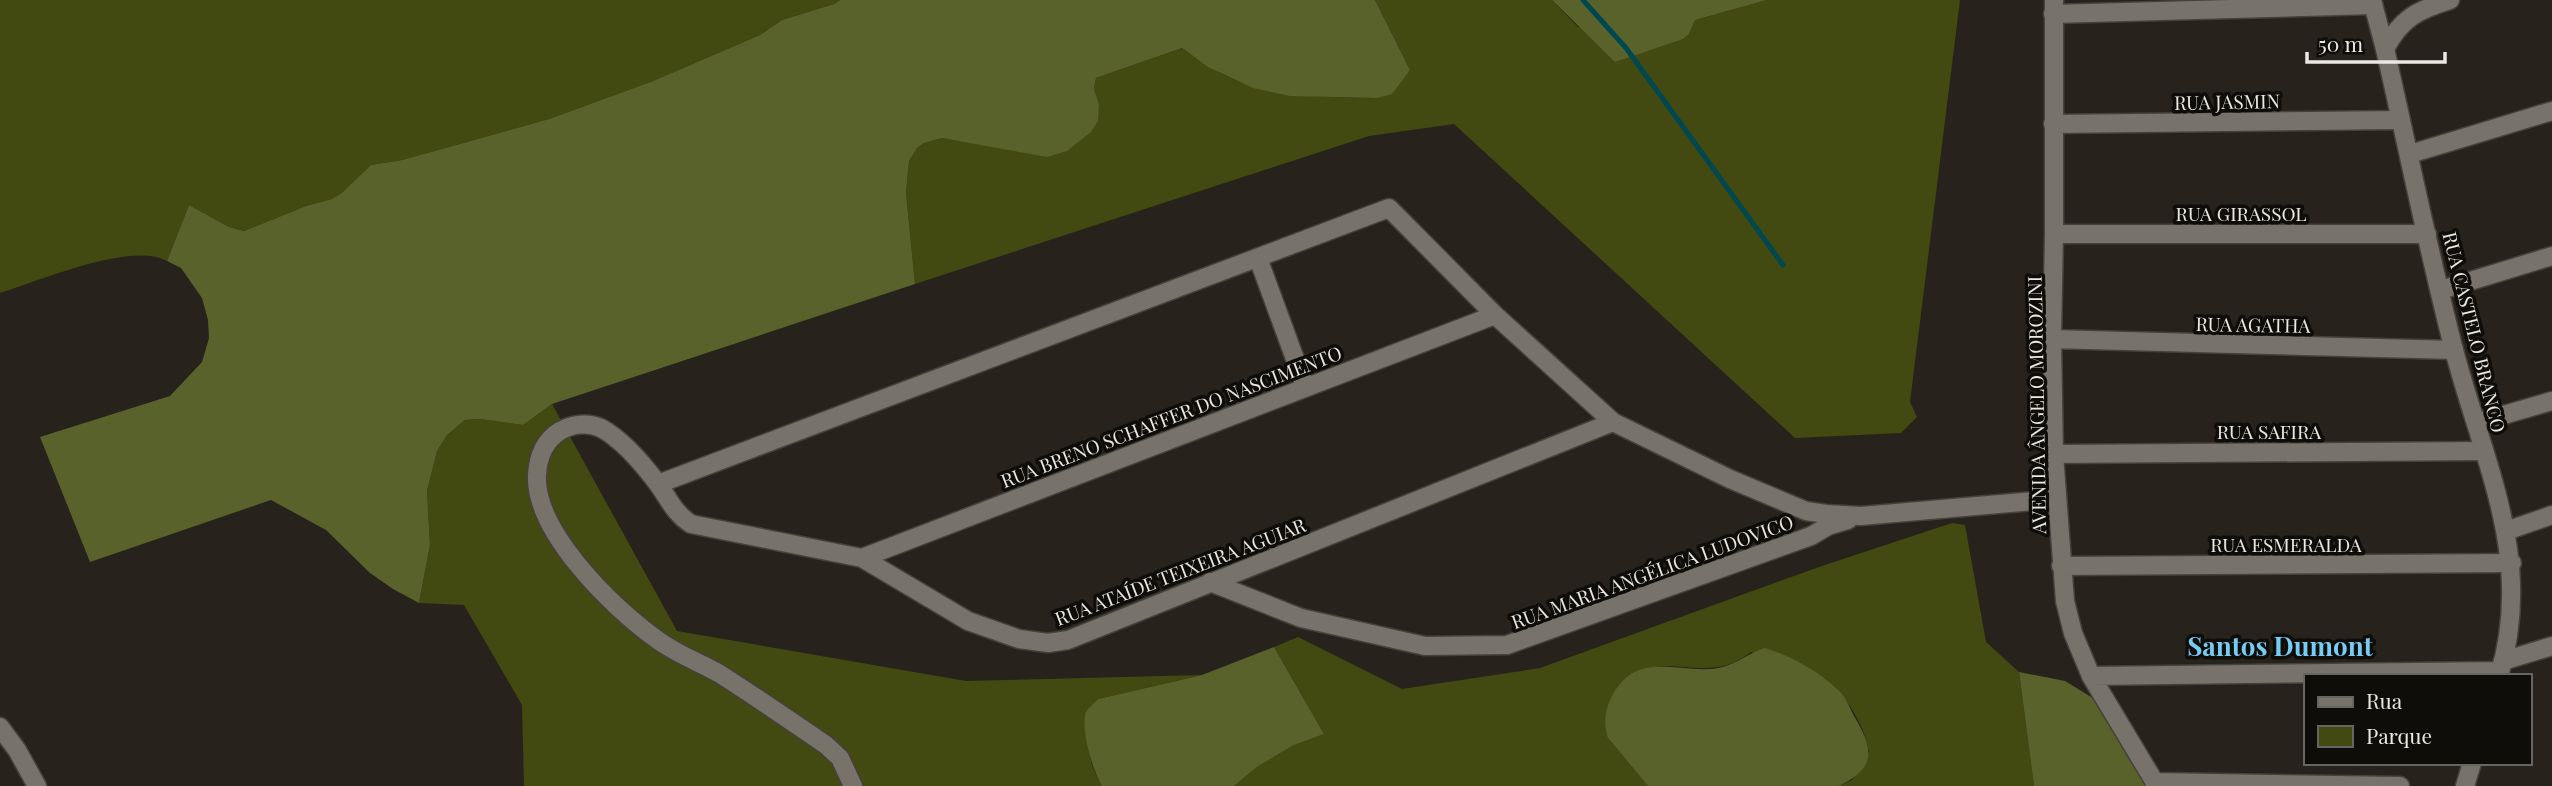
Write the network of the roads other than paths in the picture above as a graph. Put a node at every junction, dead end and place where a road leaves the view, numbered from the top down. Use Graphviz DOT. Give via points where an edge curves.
graph roads {
  1 [pos="2450,0"];
  2 [pos="2372,2"];
  3 [pos="2424,4"];
  4 [pos="2053,7"];
  5 [pos="2385,49"];
  6 [pos="2552,111"];
  7 [pos="2401,120"];
  8 [pos="2053,124"];
  9 [pos="2410,153"];
  10 [pos="2054,233"];
  11 [pos="2427,234"];
  12 [pos="2552,256"];
  13 [pos="1258,258"];
  14 [pos="2441,290"];
  15 [pos="1495,315"];
  16 [pos="2052,340"];
  17 [pos="2454,350"];
  18 [pos="1305,386"];
  19 [pos="2552,401"];
  20 [pos="1613,422"];
  21 [pos="2476,423"];
  22 [pos="2484,451"];
  23 [pos="2054,454"];
  24 [pos="658,484"];
  25 [pos="2057,499"];
  26 [pos="2552,515"];
  27 [pos="1861,516"];
  28 [pos="2506,531"];
  29 [pos="862,558"];
  30 [pos="2511,563"];
  31 [pos="2062,566"];
  32 [pos="1210,582"];
  33 [pos="2552,646"];
  34 [pos="2501,669"];
  35 [pos="2091,676"];
  36 [pos="0,727"];
  37 [pos="2471,765"];
  38 [pos="2155,784"];
  39 [pos="2260,784"];
  40 [pos="37,786"];
  41 [pos="853,786"];
  42 [pos="2400,786"];
  43 [pos="2465,786"];
  1 -- 3 [label="street"];
  2 -- 4 [label="street"];
  2 -- 5 [label="street, RUA CASTELO BRANCO"];
  3 -- 5 [label="street" via="2399,26"];
  4 -- 8 [label="street, AVENIDA ÂNGELO MOROZINI"];
  5 -- 7 [label="street, RUA CASTELO BRANCO"];
  6 -- 9 [label="street"];
  7 -- 8 [label="street, RUA JASMIN"];
  7 -- 9 [label="street, RUA CASTELO BRANCO"];
  8 -- 10 [label="street, AVENIDA ÂNGELO MOROZINI"];
  9 -- 11 [label="street, RUA CASTELO BRANCO"];
  10 -- 11 [label="street, RUA GIRASSOL"];
  10 -- 16 [label="street, AVENIDA ÂNGELO MOROZINI"];
  11 -- 14 [label="street, RUA CASTELO BRANCO"];
  12 -- 14 [label="street"];
  13 -- 15 [label="street" via="1383,209 1394,211"];
  13 -- 18 [label="street"];
  13 -- 24 [label="street"];
  14 -- 17 [label="street, RUA CASTELO BRANCO"];
  15 -- 18 [label="street, RUA BRENO SCHAFFER DO NASCIMENTO"];
  15 -- 20 [label="street"];
  16 -- 17 [label="street, RUA AGATHA"];
  16 -- 23 [label="street, AVENIDA ÂNGELO MOROZINI"];
  17 -- 21 [label="street, RUA CASTELO BRANCO"];
  18 -- 29 [label="street, RUA BRENO SCHAFFER DO NASCIMENTO"];
  19 -- 21 [label="street"];
  20 -- 27 [label="street" via="1806,511"];
  20 -- 32 [label="street, RUA ATAÍDE TEIXEIRA AGUIAR"];
  21 -- 22 [label="street, RUA CASTELO BRANCO"];
  22 -- 23 [label="street, RUA SAFIRA"];
  22 -- 28 [label="street, RUA CASTELO BRANCO"];
  23 -- 25 [label="street, AVENIDA ÂNGELO MOROZINI"];
  24 -- 29 [label="street, RUA ATAÍDE TEIXEIRA AGUIAR" via="671,506 691,524"];
  24 -- 41 [label="street, RUA ATAÍDE TEIXEIRA AGUIAR" via="624,445 600,428 568,426 550,437 539,454 536,485 542,508 560,543 588,576 655,639 727,679 826,745 840,758"];
  25 -- 27 [label="street"];
  25 -- 31 [label="street, AVENIDA ÂNGELO MOROZINI"];
  26 -- 28 [label="street"];
  27 -- 32 [label="street, RUA MARIA ANGÉLICA LUDOVICO" via="1507,645 1425,646 1301,618"];
  28 -- 30 [label="street, RUA CASTELO BRANCO"];
  29 -- 32 [label="street, RUA ATAÍDE TEIXEIRA AGUIAR" via="968,621 1019,639 1048,643 1068,640"];
  30 -- 31 [label="street, RUA ESMERALDA"];
  30 -- 34 [label="street, RUA CASTELO BRANCO" via="2511,612"];
  31 -- 35 [label="street, AVENIDA ÂNGELO MOROZINI" via="2068,617"];
  33 -- 34 [label="street"];
  34 -- 35 [label="street"];
  35 -- 38 [label="street, AVENIDA ÂNGELO MOROZINI"];
  36 -- 40 [label="street"];
  37 -- 43 [label="street"];
  38 -- 39 [label="street"];
  39 -- 42 [label="street"];
}
